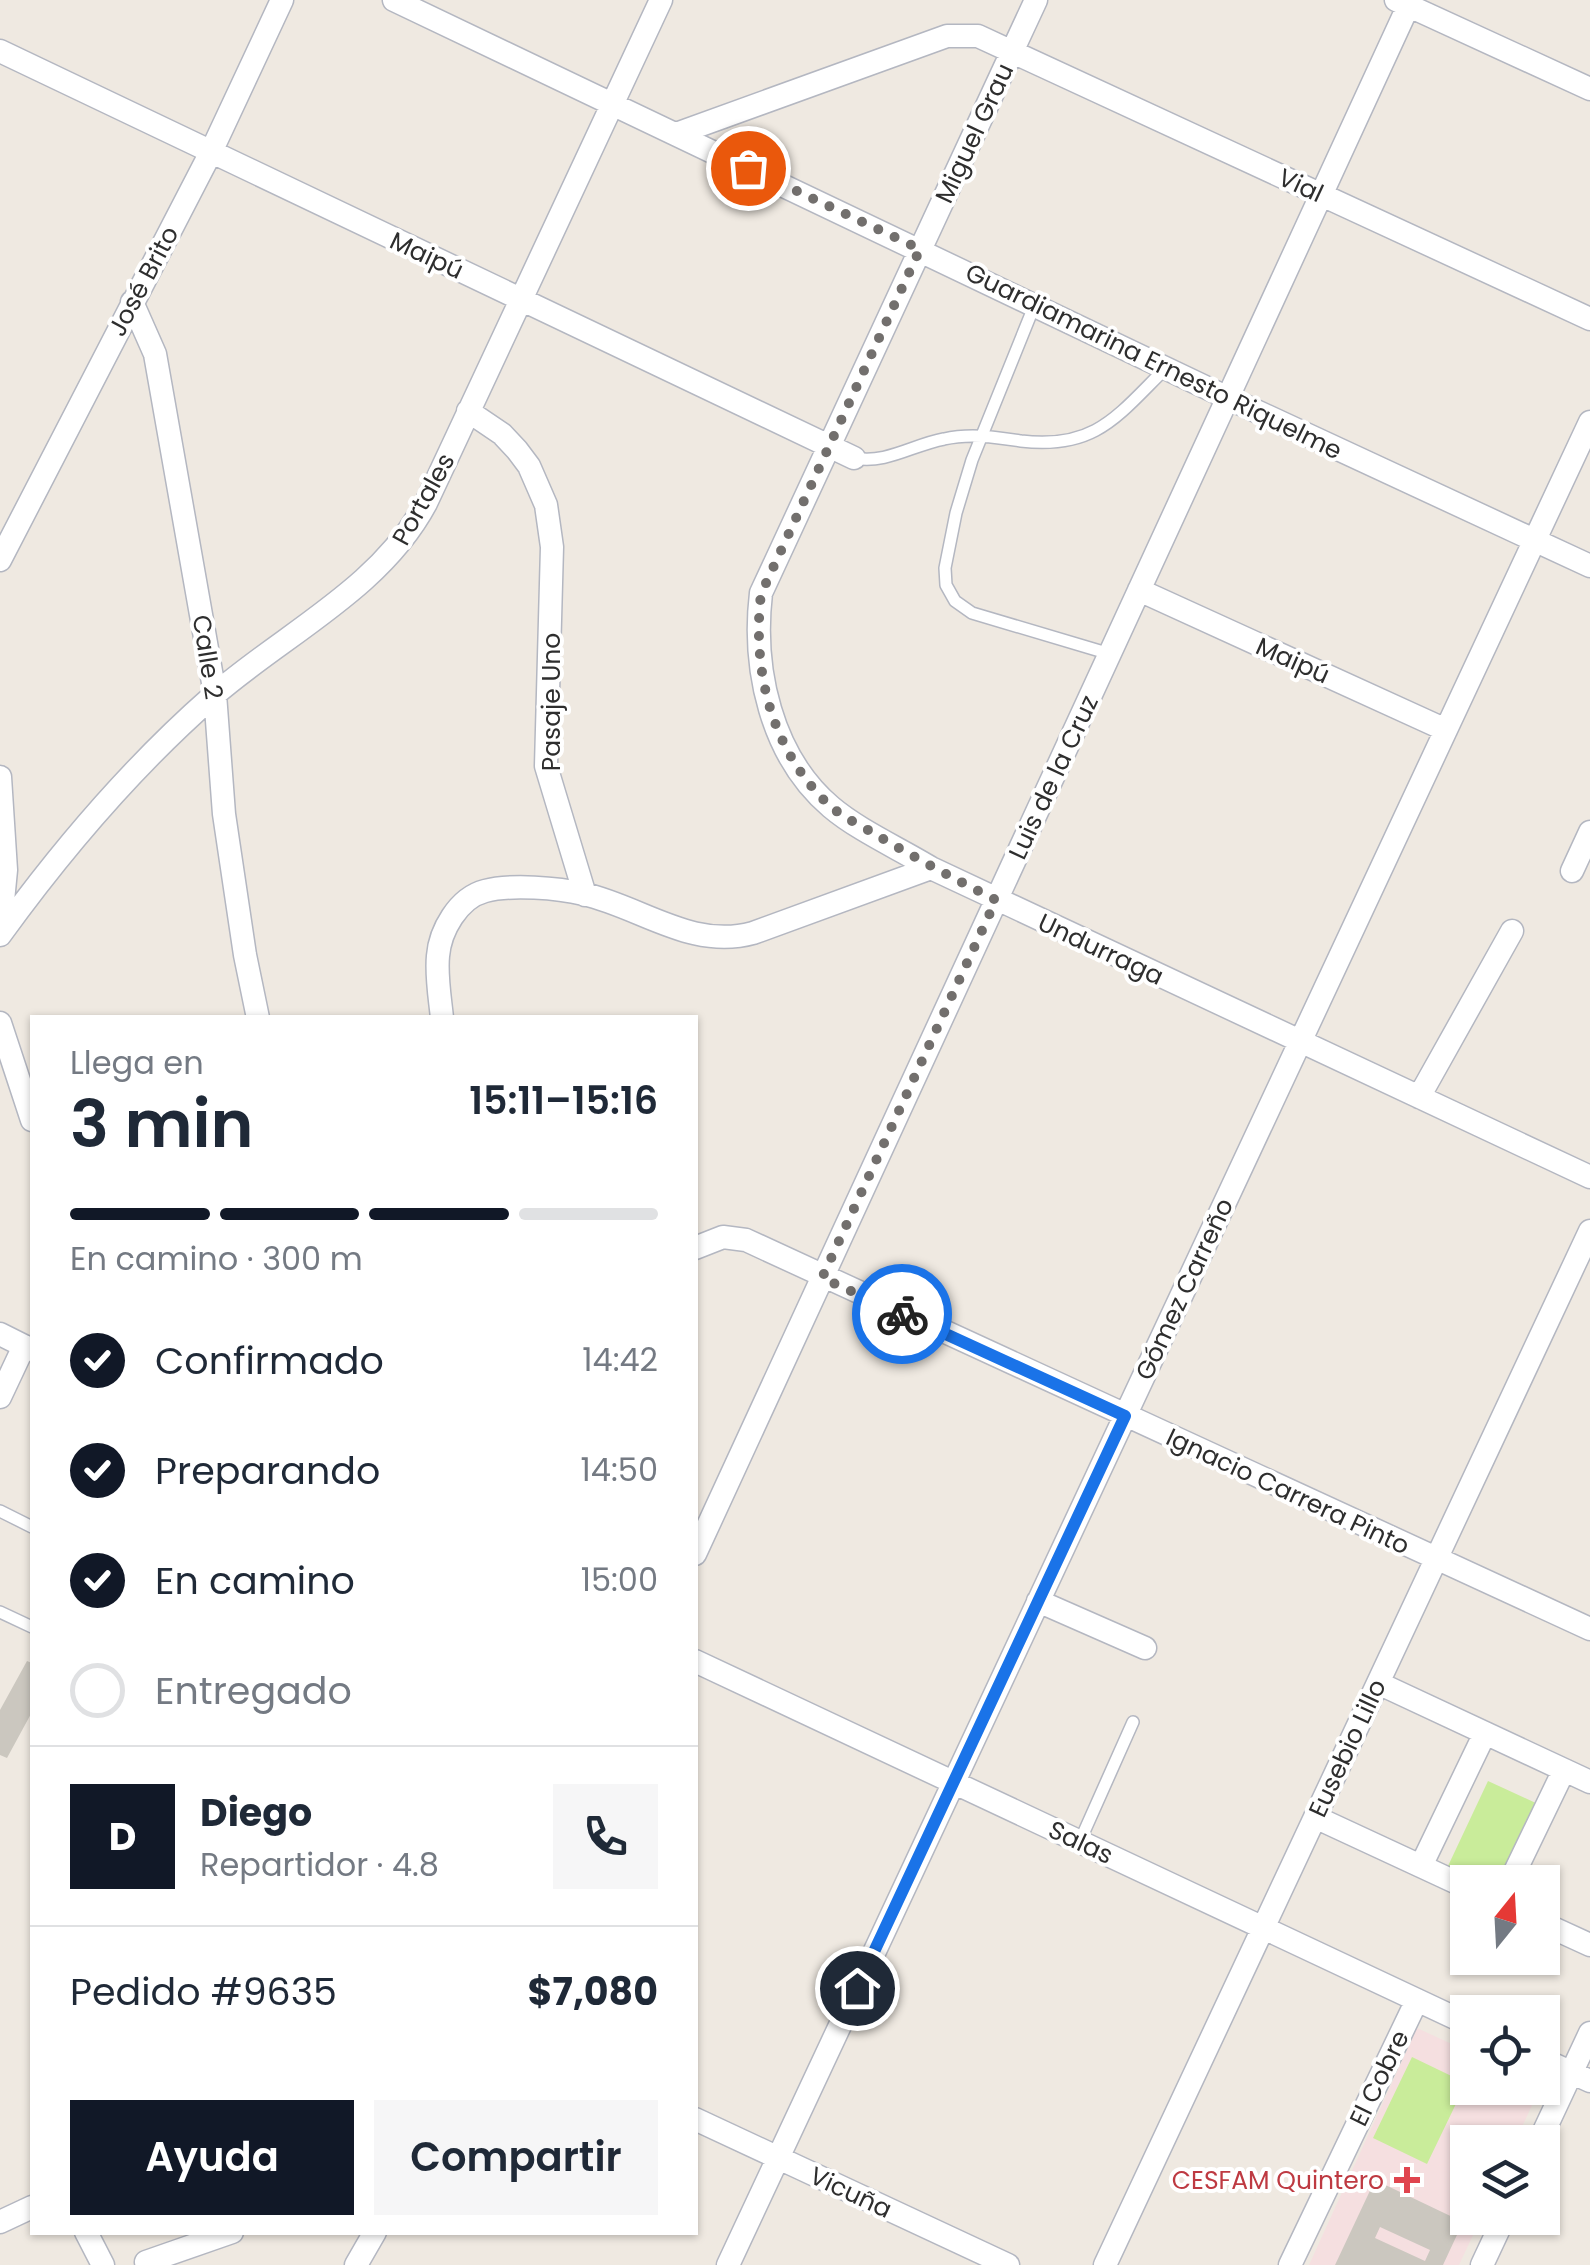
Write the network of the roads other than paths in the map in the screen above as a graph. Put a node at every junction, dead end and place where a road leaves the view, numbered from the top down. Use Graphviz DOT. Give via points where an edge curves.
graph roads {
  1 [pos="282,0"];
  2 [pos="394,0"];
  3 [pos="662,0"];
  4 [pos="1036,0"];
  5 [pos="1405,2"];
  6 [pos="1012,50"];
  7 [pos="0,51"];
  8 [pos="1590,89"];
  9 [pos="612,103"];
  10 [pos="676,134"];
  11 [pos="211,152"];
  12 [pos="1322,194"];
  13 [pos="920,249"];
  14 [pos="520,298"];
  15 [pos="132,302"];
  16 [pos="1035,304"];
  17 [pos="1590,319"];
  18 [pos="1166,368"];
  19 [pos="1228,398"];
  20 [pos="468,411"];
  21 [pos="1590,422"];
  22 [pos="984,435"];
  23 [pos="829,446"];
  24 [pos="854,458"];
  25 [pos="1534,540"];
  26 [pos="0,560"];
  27 [pos="1590,566"];
  28 [pos="1139,590"];
  29 [pos="761,594"];
  30 [pos="1100,651"];
  31 [pos="216,694"];
  32 [pos="1446,730"];
  33 [pos="0,777"];
  34 [pos="1590,832"];
  35 [pos="931,868"];
  36 [pos="1572,871"];
  37 [pos="586,894"];
  38 [pos="996,900"];
  39 [pos="1512,931"];
  40 [pos="0,934"];
  41 [pos="257,1015"];
  42 [pos="442,1015"];
  43 [pos="0,1023"];
  44 [pos="1300,1042"];
  45 [pos="1419,1097"];
  46 [pos="30,1114"];
  47 [pos="1590,1177"];
  48 [pos="1590,1231"];
  49 [pos="698,1246"];
  50 [pos="822,1278"];
  51 [pos="0,1334"];
  52 [pos="28,1348"];
  53 [pos="0,1397"];
  54 [pos="1125,1416"];
  55 [pos="0,1512"];
  56 [pos="30,1526"];
  57 [pos="698,1547"];
  58 [pos="1436,1558"];
  59 [pos="1038,1601"];
  60 [pos="0,1612"];
  61 [pos="1588,1623"];
  62 [pos="30,1626"];
  63 [pos="1144,1648"];
  64 [pos="698,1662"];
  65 [pos="1378,1683"];
  66 [pos="1133,1722"];
  67 [pos="1486,1733"];
  68 [pos="1564,1770"];
  69 [pos="954,1782"];
  70 [pos="1590,1782"];
  71 [pos="1315,1817"];
  72 [pos="1080,1842"];
  73 [pos="1518,1865"];
  74 [pos="1421,1866"];
  75 [pos="1450,1880"];
  76 [pos="1263,1928"];
  77 [pos="1560,1931"];
  78 [pos="1590,1945"];
  79 [pos="1417,2000"];
  80 [pos="1450,2016"];
  81 [pos="1590,2032"];
  82 [pos="1581,2077"];
  83 [pos="698,2120"];
  84 [pos="1550,2125"];
  85 [pos="778,2158"];
  86 [pos="30,2208"];
  87 [pos="0,2222"];
  88 [pos="88,2235"];
  89 [pos="223,2235"];
  90 [pos="373,2235"];
  91 [pos="1496,2235"];
  92 [pos="146,2262"];
  93 [pos="103,2265"];
  94 [pos="356,2265"];
  95 [pos="728,2265"];
  96 [pos="1008,2265"];
  97 [pos="1105,2265"];
  98 [pos="1290,2265"];
  99 [pos="1482,2265"];
  1 -- 11 [label="street, José Brito"];
  2 -- 9 [label="street, Guardiamarina Ernesto Riquelme"];
  3 -- 9 [label="street, Portales"];
  4 -- 6 [label="street, Miguel Grau"];
  5 -- 8 [label="street"];
  5 -- 12 [label="street, Luis de la Cruz"];
  6 -- 10 [label="street, Vial" via="978,36 946,36"];
  6 -- 12 [label="street, Vial"];
  6 -- 13 [label="street, Miguel Grau"];
  7 -- 11 [label="street, Maipú"];
  9 -- 10 [label="street, Guardiamarina Ernesto Riquelme"];
  9 -- 14 [label="street, Portales"];
  10 -- 13 [label="street, Guardiamarina Ernesto Riquelme"];
  11 -- 14 [label="street, Maipú"];
  11 -- 15 [label="street, José Brito"];
  12 -- 17 [label="street, Vial"];
  12 -- 19 [label="street, Luis de la Cruz"];
  13 -- 16 [label="street, Guardiamarina Ernesto Riquelme"];
  13 -- 23 [label="street, Miguel Grau"];
  14 -- 20 [label="street, Portales"];
  14 -- 23 [label="street, Maipú"];
  15 -- 26 [label="street, José Brito"];
  15 -- 31 [label="street, Calle 2" via="155,354"];
  16 -- 18 [label="street, Guardiamarina Ernesto Riquelme"];
  16 -- 22 [label="lane"];
  18 -- 19 [label="street, Guardiamarina Ernesto Riquelme"];
  18 -- 22 [label="lane" via="1105,428 1090,434 1040,442"];
  19 -- 25 [label="street, Guardiamarina Ernesto Riquelme"];
  19 -- 28 [label="street, Luis de la Cruz"];
  20 -- 31 [label="street, Portales" via="426,503 394,551"];
  20 -- 37 [label="street, Pasaje Uno" via="517,450 546,504 552,547 546,766"];
  21 -- 25 [label="street, Gómez Carreño"];
  22 -- 24 [label="lane" via="945,438 876,460"];
  22 -- 30 [label="lane" via="956,513 945,568 949,592 972,613"];
  23 -- 24 [label="street, Maipú"];
  23 -- 29 [label="street, Miguel Grau"];
  25 -- 27 [label="street, Guardiamarina Ernesto Riquelme"];
  25 -- 32 [label="street, Gómez Carreño"];
  28 -- 32 [label="street, Maipú"];
  28 -- 38 [label="street, Luis de la Cruz"];
  29 -- 35 [label="street, Undurraga" via="760,665 789,753 832,808"];
  31 -- 40 [label="street, Portales" via="106,801"];
  31 -- 41 [label="street, Calle 2" via="224,814"];
  32 -- 44 [label="street, Gómez Carreño"];
  33 -- 40 [label="street" via="6,837"];
  34 -- 36 [label="street"];
  35 -- 37 [label="street" via="728,938 696,935"];
  35 -- 38 [label="street, Undurraga"];
  37 -- 42 [label="street" via="485,891 462,906 440,943"];
  38 -- 44 [label="street, Undurraga"];
  38 -- 50 [label="street, Luis de la Cruz"];
  39 -- 45 [label="street"];
  43 -- 46 [label="street"];
  44 -- 45 [label="street, Undurraga"];
  44 -- 54 [label="street, Gómez Carreño"];
  45 -- 47 [label="street, Undurraga"];
  48 -- 58 [label="street, Eusebio Lillo"];
  49 -- 50 [label="street" via="735,1237"];
  50 -- 54 [label="street, Ignacio Carrera Pinto"];
  50 -- 57 [label="street, Luis de la Cruz"];
  51 -- 52 [label="street"];
  52 -- 53 [label="street"];
  54 -- 58 [label="street, Ignacio Carrera Pinto"];
  54 -- 59 [label="street, Gómez Carreño"];
  55 -- 56 [label="lane"];
  58 -- 61 [label="street, Ignacio Carrera Pinto"];
  58 -- 65 [label="street, Eusebio Lillo"];
  59 -- 63 [label="street"];
  59 -- 69 [label="street, Gómez Carreño"];
  60 -- 62 [label="lane"];
  64 -- 69 [label="street, Salas"];
  65 -- 67 [label="street"];
  65 -- 71 [label="street, Eusebio Lillo"];
  66 -- 72 [label="lane"];
  67 -- 68 [label="street"];
  67 -- 74 [label="street"];
  68 -- 70 [label="street"];
  68 -- 73 [label="street"];
  69 -- 72 [label="street, Salas"];
  69 -- 85 [label="street, Gómez Carreño"];
  71 -- 74 [label="street"];
  71 -- 76 [label="street, Eusebio Lillo"];
  72 -- 76 [label="street, Salas"];
  74 -- 75 [label="street"];
  76 -- 79 [label="street, Salas"];
  76 -- 97 [label="street, Eusebio Lillo"];
  77 -- 78 [label="street"];
  79 -- 80 [label="street, Salas"];
  79 -- 98 [label="street, El Cobre"];
  81 -- 82 [label="street"];
  82 -- 84 [label="street"];
  83 -- 85 [label="street, Vicuña"];
  85 -- 95 [label="street, Gómez Carreño"];
  85 -- 96 [label="street, Vicuña"];
  86 -- 87 [label="street"];
  88 -- 93 [label="street"];
  89 -- 92 [label="street"];
  90 -- 94 [label="street"];
  91 -- 99 [label="street"];
}
